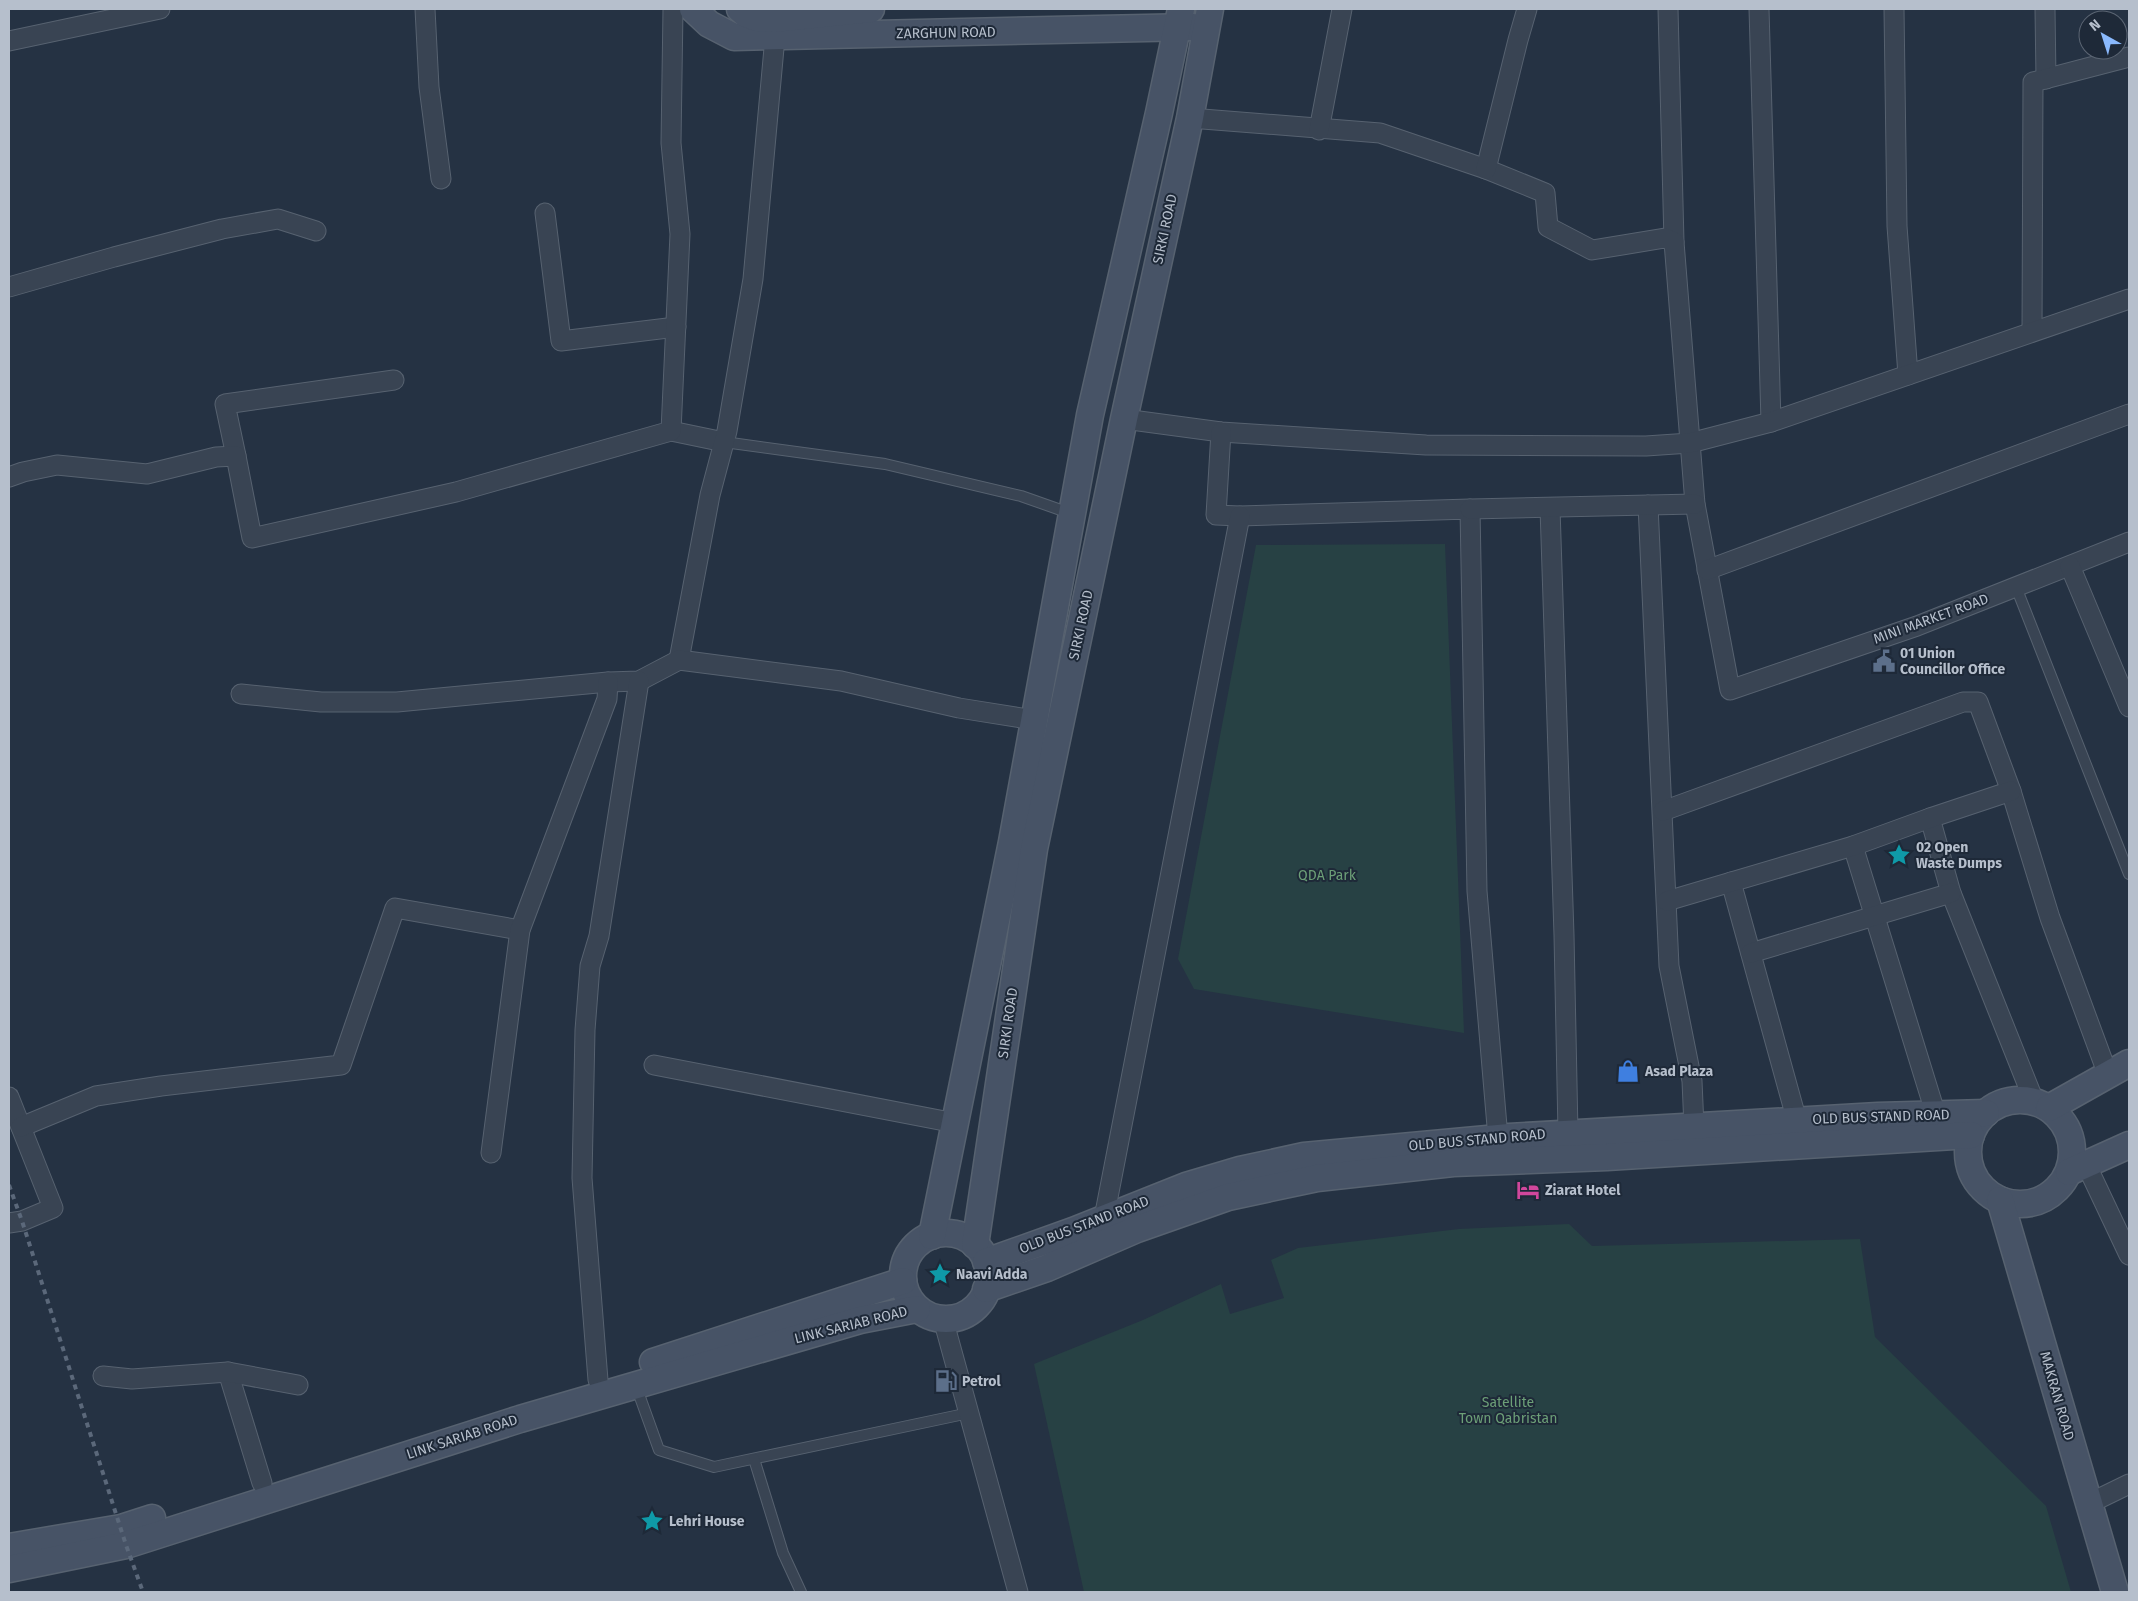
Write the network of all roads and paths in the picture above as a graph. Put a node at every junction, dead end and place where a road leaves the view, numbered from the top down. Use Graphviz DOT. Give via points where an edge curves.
graph roads {
  1 [pos="160,9"];
  2 [pos="425,9"];
  3 [pos="674,9"];
  4 [pos="693,9"];
  5 [pos="740,9"];
  6 [pos="871,9"];
  7 [pos="1342,9"];
  8 [pos="1527,9"];
  9 [pos="1668,9"];
  10 [pos="1759,9"];
  11 [pos="1894,9"];
  12 [pos="2045,9"];
  13 [pos="1179,18"];
  14 [pos="1209,18"];
  15 [pos="774,28"];
  16 [pos="9,41"];
  17 [pos="2129,57"];
  18 [pos="2046,79"];
  19 [pos="1190,118"];
  20 [pos="1318,130"];
  21 [pos="1486,169"];
  22 [pos="441,179"];
  23 [pos="545,213"];
  24 [pos="316,231"];
  25 [pos="1674,242"];
  26 [pos="9,287"];
  27 [pos="2129,299"];
  28 [pos="676,327"];
  29 [pos="2032,332"];
  30 [pos="1908,375"];
  31 [pos="394,380"];
  32 [pos="2129,414"];
  33 [pos="1124,419"];
  34 [pos="1771,422"];
  35 [pos="671,432"];
  36 [pos="1221,432"];
  37 [pos="724,442"];
  38 [pos="1690,443"];
  39 [pos="236,456"];
  40 [pos="9,477"];
  41 [pos="1695,504"];
  42 [pos="1648,505"];
  43 [pos="1550,508"];
  44 [pos="1470,509"];
  45 [pos="1072,514"];
  46 [pos="1240,516"];
  47 [pos="2129,542"];
  48 [pos="2070,566"];
  49 [pos="1707,570"];
  50 [pos="2016,587"];
  51 [pos="679,660"];
  52 [pos="639,681"];
  53 [pos="608,682"];
  54 [pos="241,694"];
  55 [pos="2129,708"];
  56 [pos="1034,720"];
  57 [pos="2011,791"];
  58 [pos="1663,811"];
  59 [pos="1930,818"];
  60 [pos="1853,846"];
  61 [pos="2129,874"];
  62 [pos="1731,882"];
  63 [pos="1951,893"];
  64 [pos="1667,901"];
  65 [pos="1876,916"];
  66 [pos="520,930"];
  67 [pos="1751,953"];
  68 [pos="654,1065"];
  69 [pos="2119,1069"];
  70 [pos="9,1097"];
  71 [pos="2041,1105"];
  72 [pos="1986,1113"];
  73 [pos="1936,1115"];
  74 [pos="1797,1121"];
  75 [pos="955,1123"];
  76 [pos="21,1127"];
  77 [pos="1694,1127"];
  78 [pos="1568,1133"];
  79 [pos="1971,1135"];
  80 [pos="1498,1138"];
  81 [pos="2129,1145"];
  82 [pos="490,1153"];
  83 [pos="2077,1168"];
  84 [pos="2000,1200"];
  85 [pos="1104,1218"];
  86 [pos="9,1223"];
  87 [pos="932,1236"];
  88 [pos="981,1254"];
  89 [pos="2129,1255"];
  90 [pos="903,1281"];
  91 [pos="986,1289"];
  92 [pos="917,1309"];
  93 [pos="943,1319"];
  94 [pos="228,1372"];
  95 [pos="103,1376"];
  96 [pos="598,1380"];
  97 [pos="298,1385"];
  98 [pos="635,1386"];
  99 [pos="968,1413"];
  100 [pos="754,1459"];
  101 [pos="262,1483"];
  102 [pos="2129,1484"];
  103 [pos="2088,1504"];
  104 [pos="9,1547"];
  105 [pos="9,1569"];
  106 [pos="801,1592"];
  107 [pos="1018,1592"];
  108 [pos="2114,1592"];
  1 -- 16 [label="street"];
  2 -- 22 [label="street" via="429,87"];
  3 -- 28 [label="street" via="671,143 680,234"];
  4 -- 15 [label="main road, ZARGHUN ROAD" via="709,24 734,37"];
  5 -- 15 [label="main road"];
  6 -- 15 [label="main road"];
  7 -- 20 [label="street"];
  8 -- 21 [label="street"];
  9 -- 25 [label="street"];
  10 -- 34 [label="street"];
  11 -- 30 [label="street" via="1898,226"];
  12 -- 18 [label="street"];
  13 -- 14 [label="main road, ZARGHUN ROAD"];
  13 -- 15 [label="main road, ZARGHUN ROAD"];
  13 -- 45 [label="main road, SIRKI ROAD" via="1090,415"];
  14 -- 19 [label="main road, SIRKI ROAD"];
  15 -- 37 [label="street" via="753,279"];
  17 -- 18 [label="street"];
  18 -- 29 [label="street" via="2033,82"];
  19 -- 20 [label="street"];
  19 -- 33 [label="main road, SIRKI ROAD"];
  20 -- 21 [label="street" via="1380,134"];
  21 -- 25 [label="street" via="1545,193 1548,227 1592,250 1665,238"];
  23 -- 28 [label="street" via="561,340"];
  24 -- 26 [label="street" via="278,218 114,257"];
  25 -- 38 [label="street"];
  27 -- 29 [label="street"];
  28 -- 35 [label="street"];
  29 -- 30 [label="street"];
  30 -- 34 [label="street"];
  31 -- 39 [label="street" via="225,404"];
  32 -- 49 [label="street"];
  33 -- 36 [label="street"];
  33 -- 88 [label="main road, SIRKI ROAD" via="1034,848"];
  34 -- 38 [label="street"];
  35 -- 37 [label="street"];
  35 -- 39 [label="street" via="456,492 252,538"];
  36 -- 38 [label="street" via="1426,445 1646,446"];
  36 -- 46 [label="street" via="1216,515"];
  37 -- 45 [label="lane" via="885,464 1022,496"];
  37 -- 51 [label="street" via="710,495"];
  38 -- 41 [label="street"];
  39 -- 40 [label="street" via="216,457 147,474 57,465"];
  41 -- 42 [label="street"];
  41 -- 49 [label="street"];
  42 -- 43 [label="street"];
  42 -- 58 [label="street"];
  43 -- 44 [label="street"];
  43 -- 78 [label="street"];
  44 -- 46 [label="street"];
  44 -- 80 [label="street" via="1477,891"];
  45 -- 56 [label="main road, SIRKI ROAD"];
  46 -- 85 [label="street"];
  47 -- 48 [label="street, MINI MARKET ROAD"];
  48 -- 50 [label="street, MINI MARKET ROAD"];
  48 -- 55 [label="street"];
  49 -- 50 [label="street, MINI MARKET ROAD" via="1730,690 1917,626"];
  50 -- 61 [label="lane"];
  51 -- 52 [label="street"];
  51 -- 56 [label="street" via="842,680 959,708"];
  52 -- 53 [label="street"];
  52 -- 96 [label="street" via="599,936 590,966 585,1030 582,1178"];
  53 -- 54 [label="street" via="397,702 321,702"];
  53 -- 66 [label="street" via="607,699"];
  56 -- 75 [label="main road, SIRKI ROAD"];
  57 -- 58 [label="street" via="1978,702 1963,702"];
  57 -- 59 [label="street"];
  57 -- 69 [label="street" via="2050,918"];
  58 -- 64 [label="street"];
  59 -- 60 [label="street"];
  59 -- 63 [label="street"];
  60 -- 62 [label="street"];
  60 -- 65 [label="street"];
  62 -- 64 [label="street"];
  62 -- 67 [label="street"];
  63 -- 65 [label="street"];
  63 -- 71 [label="street"];
  64 -- 77 [label="street" via="1670,966 1692,1081"];
  65 -- 67 [label="street"];
  65 -- 73 [label="street"];
  66 -- 76 [label="street" via="395,908 341,1065 96,1096"];
  66 -- 82 [label="street"];
  67 -- 74 [label="street"];
  68 -- 75 [label="street"];
  69 -- 71 [label="main road"];
  70 -- 76 [label="street"];
  71 -- 72 [label="main road" via="2017,1100 2000,1104"];
  71 -- 83 [label="main road" via="2062,1120 2070,1136"];
  72 -- 73 [label="main road, OLD BUS STAND ROAD"];
  72 -- 79 [label="main road"];
  73 -- 74 [label="main road, OLD BUS STAND ROAD"];
  74 -- 77 [label="main road, OLD BUS STAND ROAD"];
  75 -- 87 [label="main road, SIRKI ROAD"];
  76 -- 86 [label="street" via="53,1208"];
  77 -- 78 [label="main road, OLD BUS STAND ROAD"];
  78 -- 80 [label="main road, OLD BUS STAND ROAD"];
  79 -- 84 [label="main road" via="1968,1150 1976,1180 1986,1192"];
  79 -- 91 [label="main road, OLD BUS STAND ROAD" via="1453,1163 1317,1178 1228,1197"];
  80 -- 85 [label="main road, OLD BUS STAND ROAD" via="1295,1158 1186,1186"];
  81 -- 83 [label="main road"];
  83 -- 84 [label="main road" via="2040,1200 2016,1204"];
  83 -- 89 [label="street"];
  84 -- 103 [label="main road, MAKRAN ROAD"];
  85 -- 88 [label="main road, OLD BUS STAND ROAD"];
  87 -- 88 [label="main road" via="954,1234 966,1238"];
  87 -- 90 [label="main road" via="909,1253"];
  88 -- 91 [label="main road" via="988,1276"];
  90 -- 92 [label="main road"];
  90 -- 96 [label="main road, LINK SARIAB ROAD"];
  91 -- 93 [label="main road" via="970,1312 957,1318"];
  92 -- 93 [label="main road"];
  92 -- 98 [label="main road, LINK SARIAB ROAD" via="860,1320"];
  93 -- 99 [label="street"];
  94 -- 95 [label="street" via="132,1379"];
  94 -- 97 [label="street"];
  94 -- 101 [label="street"];
  96 -- 101 [label="main road, LINK SARIAB ROAD"];
  98 -- 100 [label="lane" via="659,1450 714,1467"];
  98 -- 105 [label="main road, LINK SARIAB ROAD" via="520,1419 126,1545"];
  99 -- 100 [label="lane"];
  99 -- 107 [label="street"];
  100 -- 106 [label="lane" via="783,1553"];
  101 -- 104 [label="main road, LINK SARIAB ROAD" via="121,1528"];
  102 -- 103 [label="street"];
  103 -- 108 [label="main road, MAKRAN ROAD"];
}
